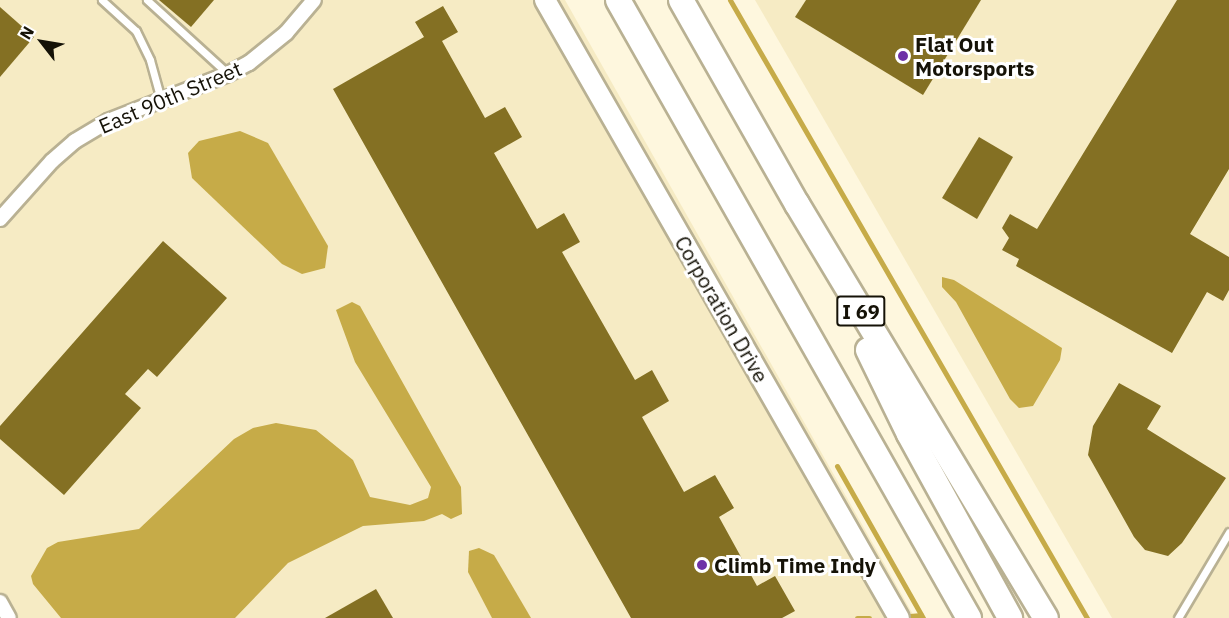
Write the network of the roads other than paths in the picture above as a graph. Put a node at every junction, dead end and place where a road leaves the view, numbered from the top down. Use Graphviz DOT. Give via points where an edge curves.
graph roads {
  1 [pos="102,0"];
  2 [pos="147,0"];
  3 [pos="315,0"];
  4 [pos="545,0"];
  5 [pos="618,0"];
  6 [pos="681,0"];
  7 [pos="228,75"];
  8 [pos="160,100"];
  9 [pos="797,204"];
  10 [pos="0,219"];
  11 [pos="1229,532"];
  12 [pos="0,602"];
  13 [pos="9,618"];
  14 [pos="899,618"];
  15 [pos="969,618"];
  16 [pos="1010,618"];
  17 [pos="1046,618"];
  18 [pos="1178,618"];
  1 -- 8 [label="lane" via="136,32 150,60"];
  2 -- 7 [label="lane"];
  3 -- 7 [label="street, East 90th Street" via="286,33"];
  4 -- 14 [label="street, Corporation Drive"];
  5 -- 15 [label="highway, I 69"];
  6 -- 9 [label="highway, I 69"];
  7 -- 8 [label="street, East 90th Street"];
  8 -- 10 [label="street, East 90th Street" via="108,121 75,141"];
  9 -- 16 [label="highway" via="909,434"];
  9 -- 17 [label="highway, I 69"];
  11 -- 18 [label="lane"];
  12 -- 13 [label="street"];
}
